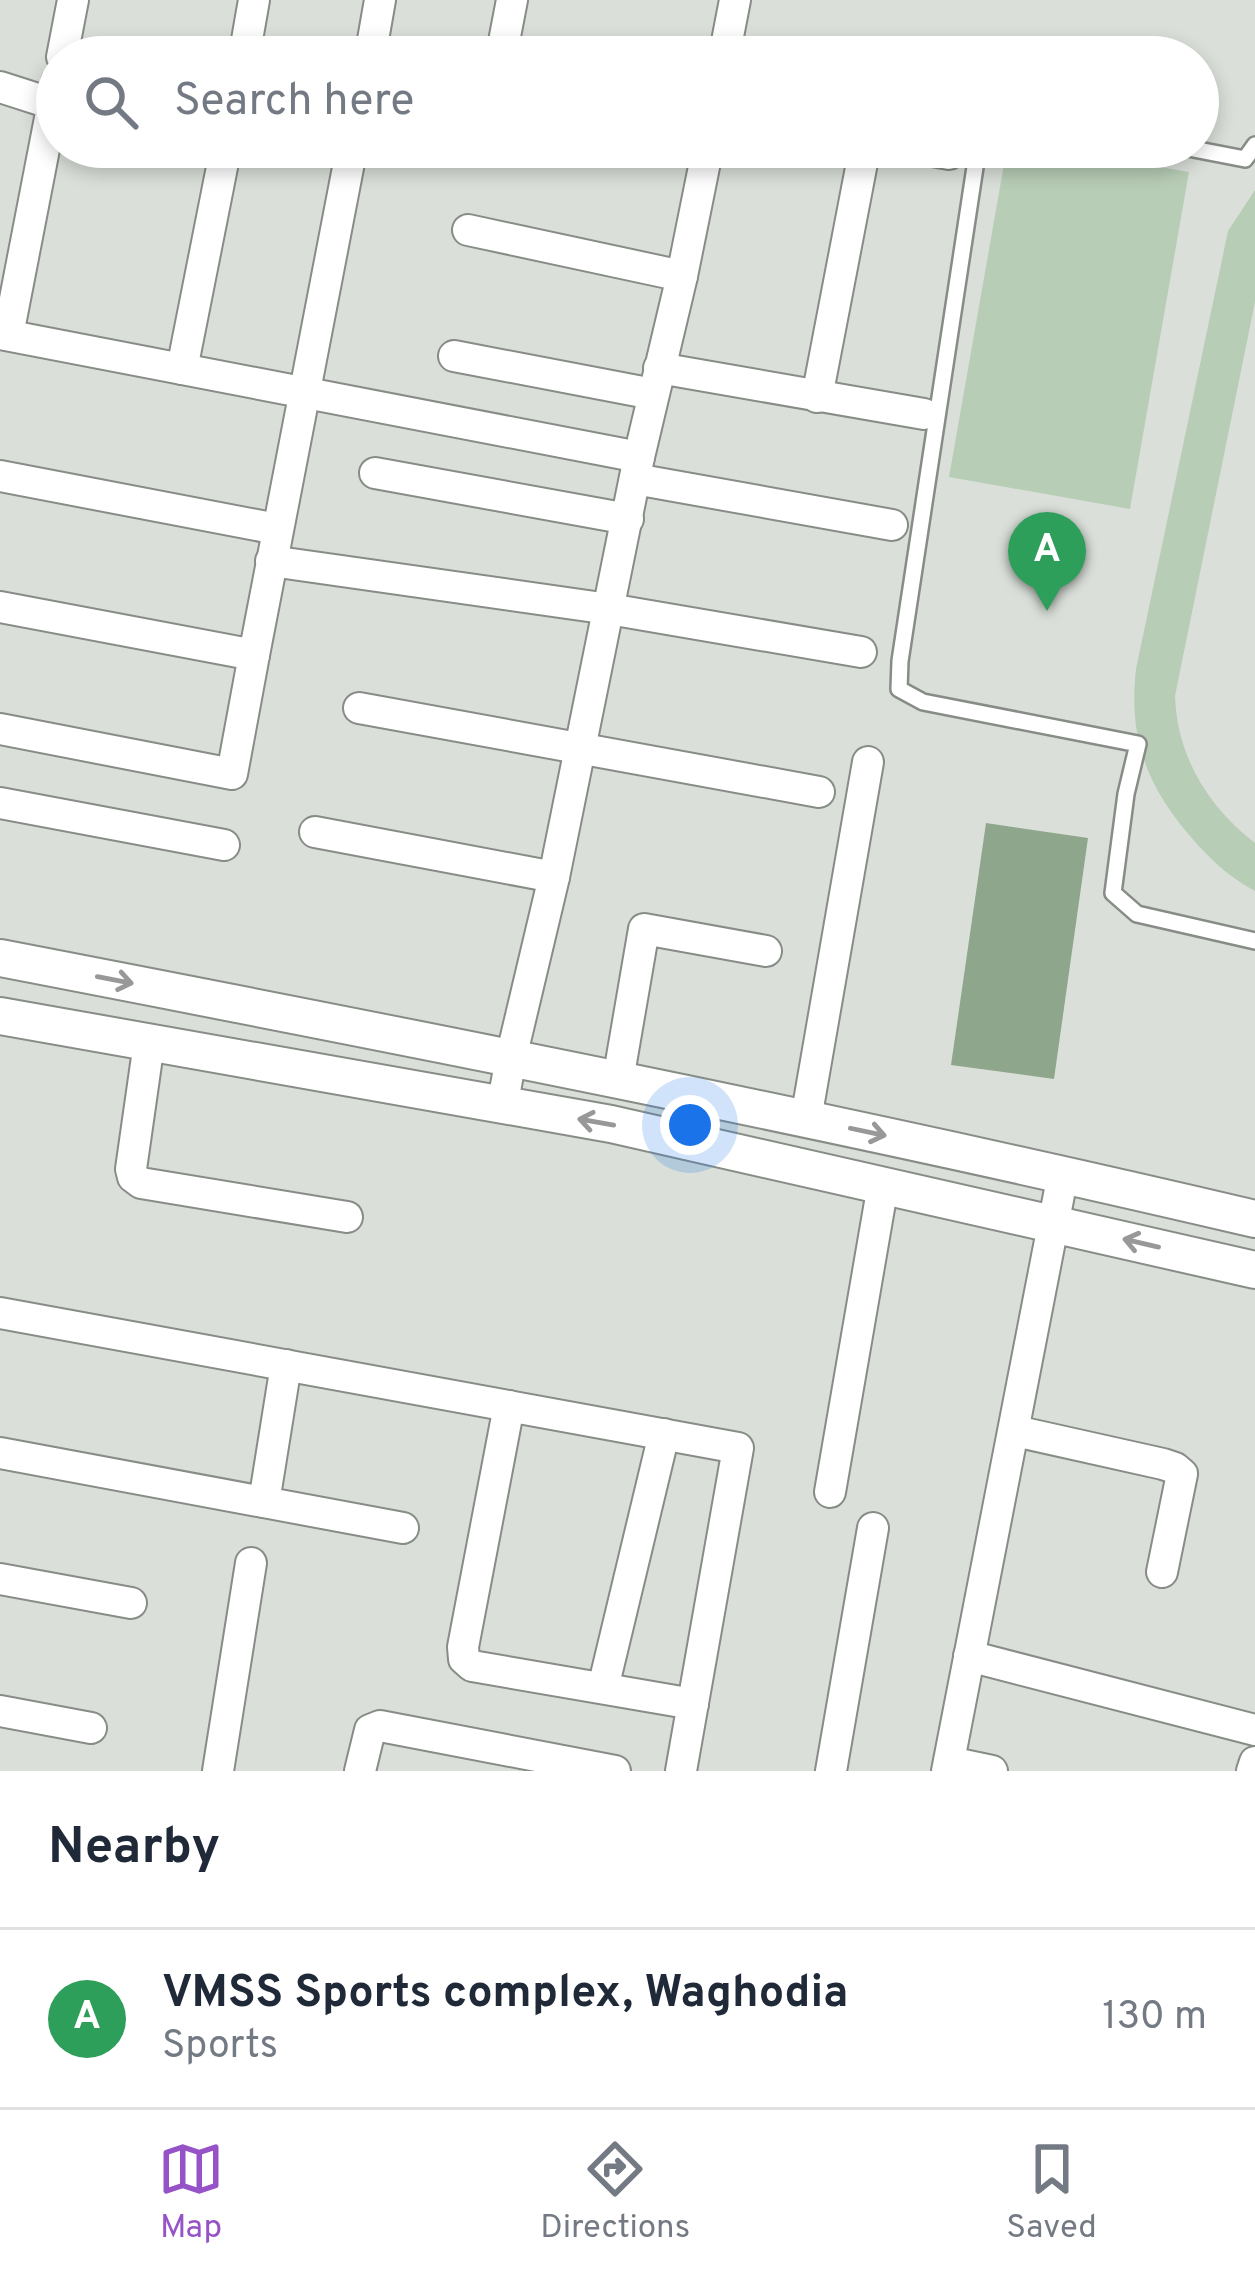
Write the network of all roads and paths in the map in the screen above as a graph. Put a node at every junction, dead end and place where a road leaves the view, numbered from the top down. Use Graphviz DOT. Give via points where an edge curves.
graph roads {
  1 [pos="73,0"];
  2 [pos="254,0"];
  3 [pos="380,0"];
  4 [pos="512,0"];
  5 [pos="735,0"];
  6 [pos="66,36"];
  7 [pos="253,36"];
  8 [pos="374,36"];
  9 [pos="505,36"];
  10 [pos="728,36"];
  11 [pos="0,87"];
  12 [pos="36,91"];
  13 [pos="1255,145"];
  14 [pos="1219,154"];
  15 [pos="39,168"];
  16 [pos="222,168"];
  17 [pos="348,168"];
  18 [pos="704,168"];
  19 [pos="861,168"];
  20 [pos="974,168"];
  21 [pos="468,230"];
  22 [pos="682,276"];
  23 [pos="4,334"];
  24 [pos="454,356"];
  25 [pos="182,369"];
  26 [pos="656,381"];
  27 [pos="306,393"];
  28 [pos="817,397"];
  29 [pos="924,414"];
  30 [pos="637,468"];
  31 [pos="374,473"];
  32 [pos="0,476"];
  33 [pos="628,519"];
  34 [pos="892,524"];
  35 [pos="277,529"];
  36 [pos="271,561"];
  37 [pos="0,607"];
  38 [pos="609,609"];
  39 [pos="861,652"];
  40 [pos="254,655"];
  41 [pos="359,708"];
  42 [pos="0,729"];
  43 [pos="579,748"];
  44 [pos="868,762"];
  45 [pos="819,792"];
  46 [pos="0,803"];
  47 [pos="315,832"];
  48 [pos="224,845"];
  49 [pos="554,878"];
  50 [pos="1255,941"];
  51 [pos="766,951"];
  52 [pos="0,958"];
  53 [pos="0,1016"];
  54 [pos="149,1043"];
  55 [pos="511,1058"];
  56 [pos="618,1080"];
  57 [pos="502,1107"];
  58 [pos="806,1119"];
  59 [pos="1063,1174"];
  60 [pos="883,1185"];
  61 [pos="347,1216"];
  62 [pos="1255,1219"];
  63 [pos="1054,1223"];
  64 [pos="1255,1270"];
  65 [pos="0,1313"];
  66 [pos="286,1365"];
  67 [pos="509,1406"];
  68 [pos="1015,1431"];
  69 [pos="664,1434"];
  70 [pos="0,1453"];
  71 [pos="830,1492"];
  72 [pos="264,1502"];
  73 [pos="403,1528"];
  74 [pos="873,1528"];
  75 [pos="251,1563"];
  76 [pos="1162,1572"];
  77 [pos="0,1580"];
  78 [pos="131,1603"];
  79 [pos="969,1656"];
  80 [pos="603,1688"];
  81 [pos="693,1704"];
  82 [pos="0,1711"];
  83 [pos="91,1728"];
  84 [pos="1255,1730"];
  85 [pos="1255,1762"];
  86 [pos="948,1766"];
  87 [pos="218,1771"];
  88 [pos="360,1771"];
  89 [pos="615,1771"];
  90 [pos="681,1771"];
  91 [pos="831,1771"];
  92 [pos="992,1771"];
  93 [pos="1252,1771"];
  1 -- 6 [label="street"];
  2 -- 7 [label="street"];
  3 -- 8 [label="street"];
  4 -- 9 [label="street"];
  5 -- 10 [label="street"];
  11 -- 12 [label="street"];
  13 -- 14 [label="lane" via="1245,159"];
  15 -- 23 [label="street"];
  16 -- 25 [label="street"];
  17 -- 27 [label="street"];
  18 -- 22 [label="street"];
  19 -- 28 [label="street"];
  20 -- 50 [label="lane" via="899,689 923,702 1138,744 1113,893 1137,914"];
  21 -- 22 [label="street"];
  22 -- 26 [label="street"];
  23 -- 25 [label="street"];
  24 -- 26 [label="street"];
  25 -- 27 [label="street"];
  26 -- 28 [label="street"];
  26 -- 30 [label="street"];
  27 -- 30 [label="street"];
  27 -- 35 [label="street"];
  28 -- 29 [label="street"];
  30 -- 33 [label="street"];
  30 -- 34 [label="street"];
  31 -- 33 [label="street"];
  32 -- 35 [label="street"];
  33 -- 38 [label="street"];
  35 -- 36 [label="street"];
  36 -- 38 [label="street"];
  36 -- 40 [label="street"];
  37 -- 40 [label="street"];
  38 -- 39 [label="street"];
  38 -- 43 [label="street"];
  40 -- 42 [label="street" via="232,774"];
  41 -- 43 [label="street"];
  43 -- 45 [label="street"];
  43 -- 49 [label="street"];
  44 -- 58 [label="street"];
  46 -- 48 [label="street"];
  47 -- 49 [label="street"];
  49 -- 55 [label="street"];
  51 -- 56 [label="street" via="644,929"];
  52 -- 55 [label="street, one-way"];
  53 -- 54 [label="street"];
  54 -- 57 [label="street"];
  54 -- 61 [label="street" via="133,1177"];
  55 -- 56 [label="street"];
  55 -- 57 [label="street"];
  56 -- 58 [label="street"];
  60 -- 57 [label="street, one-way"];
  58 -- 59 [label="street, one-way"];
  59 -- 62 [label="street"];
  59 -- 63 [label="street"];
  60 -- 63 [label="street"];
  60 -- 71 [label="street"];
  64 -- 63 [label="street, one-way"];
  63 -- 68 [label="street"];
  65 -- 66 [label="street"];
  66 -- 67 [label="street"];
  66 -- 72 [label="street"];
  67 -- 69 [label="street"];
  67 -- 80 [label="street" via="464,1659"];
  68 -- 76 [label="street" via="1182,1474"];
  68 -- 79 [label="street"];
  69 -- 80 [label="street"];
  69 -- 81 [label="street" via="738,1448"];
  70 -- 72 [label="street"];
  72 -- 73 [label="street"];
  74 -- 91 [label="street"];
  75 -- 87 [label="street"];
  77 -- 78 [label="street"];
  79 -- 84 [label="street"];
  79 -- 86 [label="street"];
  80 -- 81 [label="street"];
  81 -- 90 [label="street"];
  82 -- 83 [label="street"];
  85 -- 93 [label="street"];
  86 -- 92 [label="street"];
  88 -- 89 [label="street" via="370,1730 380,1726"];
}
